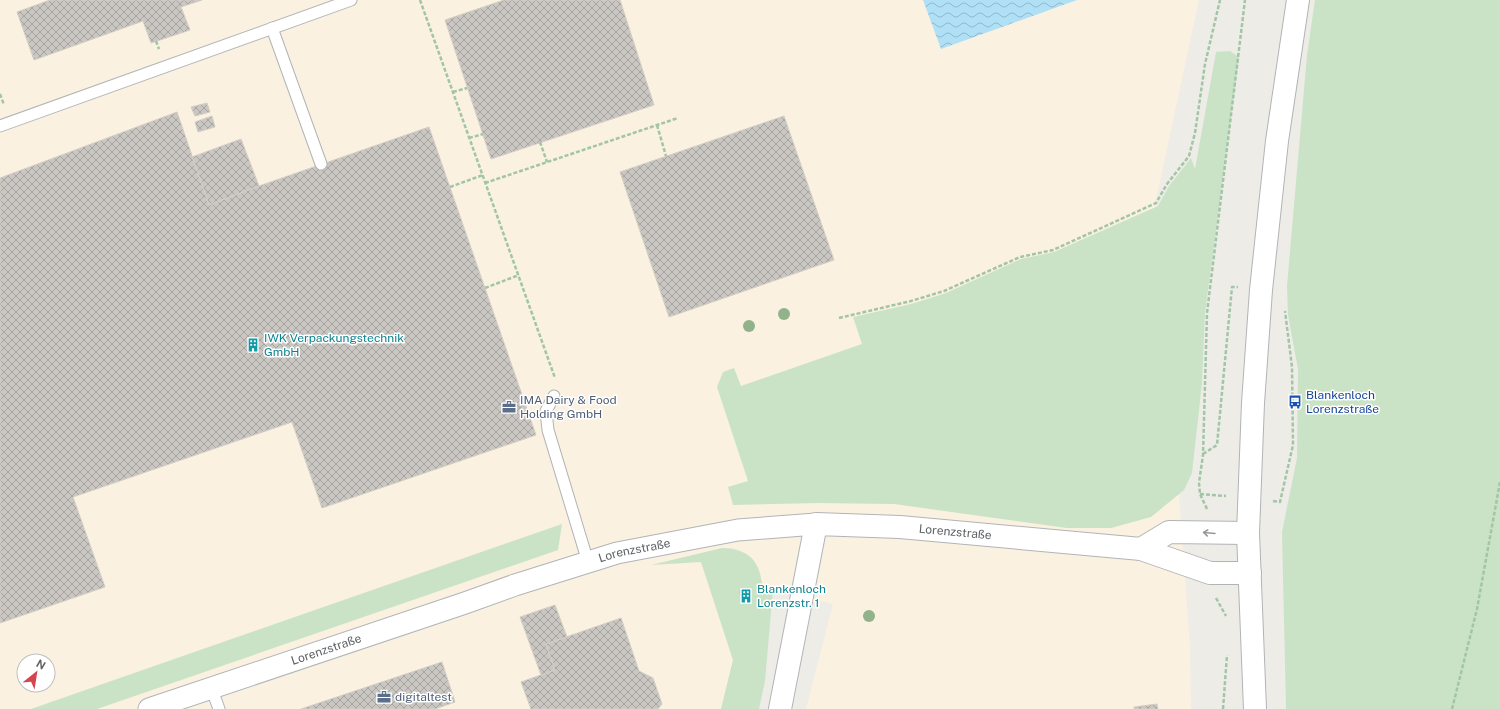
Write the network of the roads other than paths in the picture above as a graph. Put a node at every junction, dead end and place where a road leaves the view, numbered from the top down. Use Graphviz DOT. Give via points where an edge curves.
graph roads {
  1 [pos="351,0"];
  2 [pos="1298,0"];
  3 [pos="272,28"];
  4 [pos="0,126"];
  5 [pos="321,164"];
  6 [pos="554,396"];
  7 [pos="816,524"];
  8 [pos="1248,533"];
  9 [pos="1141,549"];
  10 [pos="588,562"];
  11 [pos="1250,573"];
  12 [pos="211,687"];
  13 [pos="149,709"];
  14 [pos="219,709"];
  15 [pos="780,709"];
  16 [pos="1255,709"];
  1 -- 3 [label="lane"];
  2 -- 8 [label="main road" via="1277,141 1261,290"];
  3 -- 4 [label="lane"];
  3 -- 5 [label="lane"];
  6 -- 10 [label="lane" via="546,411 548,430"];
  7 -- 9 [label="main road, Lorenzstraße" via="900,527"];
  7 -- 10 [label="street, Lorenzstraße" via="738,530 617,553"];
  7 -- 15 [label="main road"];
  8 -- 9 [label="main road, one-way" via="1169,532"];
  8 -- 11 [label="main road"];
  9 -- 11 [label="main road, Lorenzstraße" via="1210,573"];
  10 -- 12 [label="street, Lorenzstraße"];
  11 -- 16 [label="main road"];
  12 -- 13 [label="street, Lorenzstraße"];
  12 -- 14 [label="lane"];
}
